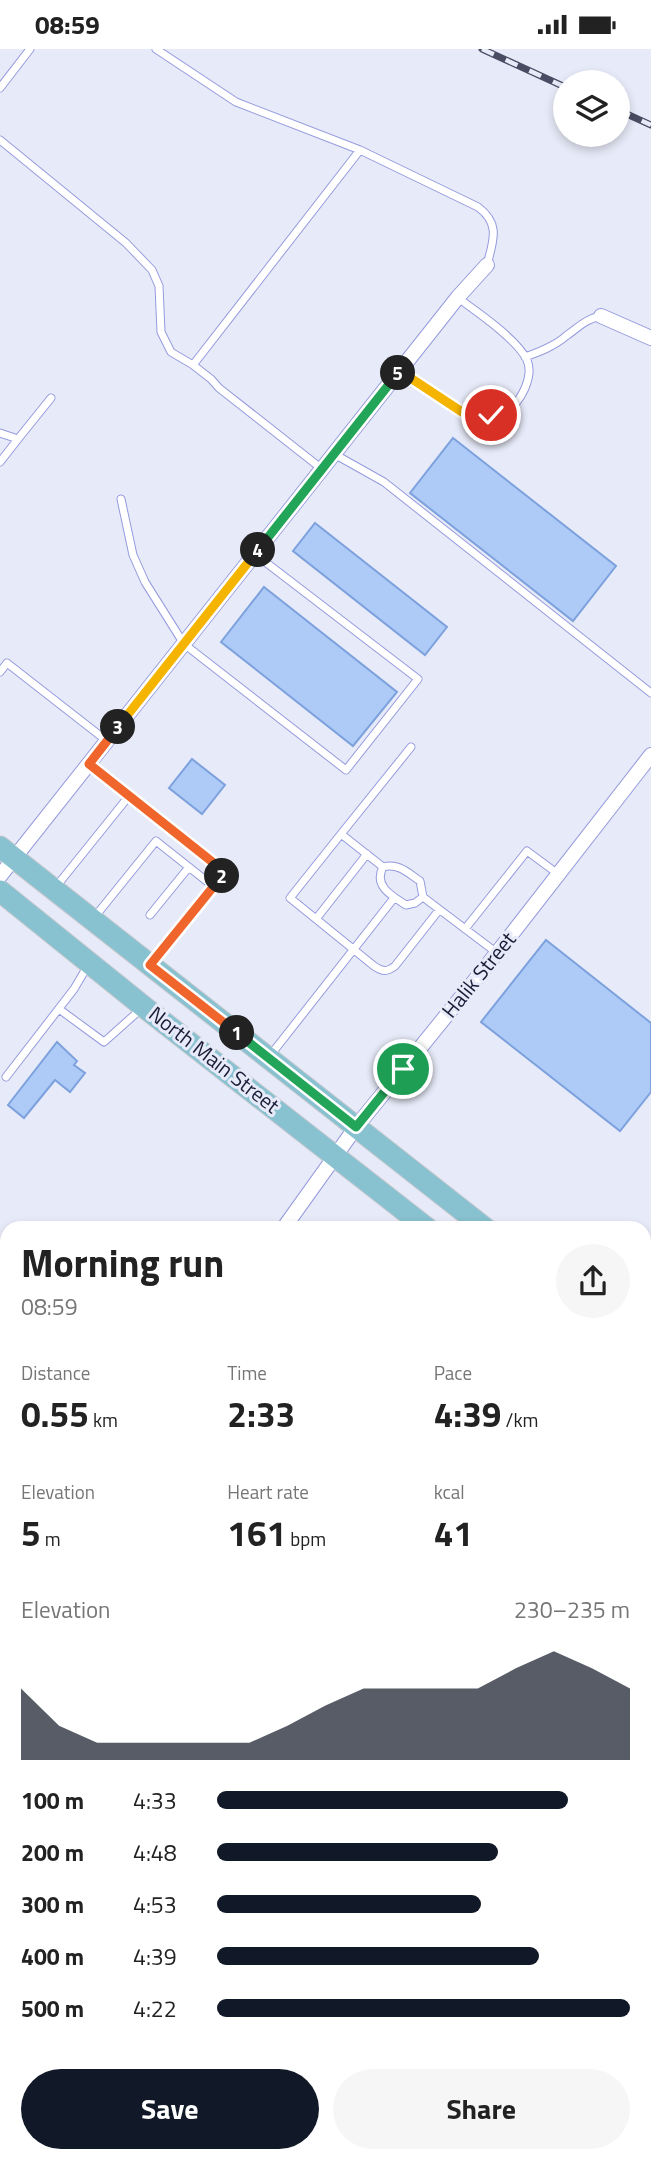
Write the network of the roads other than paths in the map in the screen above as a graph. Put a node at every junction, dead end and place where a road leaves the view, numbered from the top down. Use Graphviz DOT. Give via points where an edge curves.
graph roads {
  1 [pos="30,49"];
  2 [pos="156,49"];
  3 [pos="0,87"];
  4 [pos="0,140"];
  5 [pos="360,150"];
  6 [pos="487,265"];
  7 [pos="458,297"];
  8 [pos="601,316"];
  9 [pos="651,338"];
  10 [pos="525,357"];
  11 [pos="192,365"];
  12 [pos="400,371"];
  13 [pos="51,398"];
  14 [pos="0,433"];
  15 [pos="18,439"];
  16 [pos="334,454"];
  17 [pos="0,462"];
  18 [pos="322,469"];
  19 [pos="121,499"];
  20 [pos="255,554"];
  21 [pos="184,644"];
  22 [pos="0,672"];
  23 [pos="651,693"];
  24 [pos="107,741"];
  25 [pos="411,747"];
  26 [pos="651,755"];
  27 [pos="89,764"];
  28 [pos="129,796"];
  29 [pos="341,834"];
  30 [pos="7,853"];
  31 [pos="367,854"];
  32 [pos="189,867"];
  33 [pos="383,867"];
  34 [pos="558,875"];
  35 [pos="0,876"];
  36 [pos="214,887"];
  37 [pos="54,889"];
  38 [pos="0,891"];
  39 [pos="423,897"];
  40 [pos="394,898"];
  41 [pos="439,909"];
  42 [pos="150,915"];
  43 [pos="316,919"];
  44 [pos="93,920"];
  45 [pos="466,929"];
  46 [pos="353,950"];
  47 [pos="497,953"];
  48 [pos="89,963"];
  49 [pos="150,965"];
  50 [pos="144,1007"];
  51 [pos="59,1009"];
  52 [pos="268,1058"];
  53 [pos="6,1077"];
  54 [pos="356,1127"];
  55 [pos="335,1156"];
  56 [pos="289,1221"];
  57 [pos="418,1221"];
  58 [pos="476,1221"];
  1 -- 3 [label="lane"];
  2 -- 5 [label="lane" via="236,102"];
  4 -- 11 [label="lane" via="152,270 159,286 161,332 171,352"];
  5 -- 6 [label="lane" via="490,215 494,228"];
  5 -- 11 [label="lane"];
  6 -- 7 [label="street"];
  7 -- 10 [label="lane" via="518,346"];
  7 -- 12 [label="street"];
  8 -- 9 [label="street"];
  8 -- 10 [label="lane"];
  10 -- 12 [label="lane" via="527,384 508,410 491,415 462,412"];
  11 -- 18 [label="lane"];
  12 -- 16 [label="street"];
  13 -- 15 [label="lane"];
  14 -- 15 [label="lane"];
  15 -- 17 [label="lane"];
  16 -- 18 [label="street"];
  16 -- 23 [label="lane" via="384,482"];
  18 -- 20 [label="street"];
  19 -- 21 [label="lane" via="133,555"];
  20 -- 21 [label="street"];
  20 -- 21 [label="lane" via="418,679 346,770"];
  21 -- 24 [label="street"];
  22 -- 24 [label="lane" via="7,663"];
  24 -- 27 [label="street"];
  25 -- 29 [label="lane"];
  26 -- 34 [label="street, Halik Street"];
  27 -- 28 [label="lane"];
  27 -- 30 [label="street"];
  28 -- 36 [label="lane" via="225,872"];
  28 -- 37 [label="lane"];
  29 -- 31 [label="lane"];
  29 -- 43 [label="lane" via="290,898"];
  30 -- 35 [label="street"];
  30 -- 37 [label="main road, North Main Street"];
  31 -- 33 [label="lane"];
  31 -- 43 [label="lane"];
  32 -- 36 [label="lane"];
  32 -- 42 [label="lane"];
  32 -- 44 [label="lane" via="156,841"];
  33 -- 39 [label="lane" via="399,866 420,881"];
  33 -- 40 [label="lane" via="380,880"];
  34 -- 45 [label="lane" via="527,851"];
  34 -- 47 [label="street, Halik Street"];
  36 -- 49 [label="lane"];
  37 -- 44 [label="main road, North Main Street"];
  38 -- 48 [label="main road, North Main Street"];
  39 -- 40 [label="lane" via="406,905"];
  39 -- 41 [label="lane"];
  40 -- 46 [label="lane"];
  41 -- 45 [label="lane"];
  41 -- 46 [label="lane" via="388,971"];
  43 -- 46 [label="lane"];
  44 -- 49 [label="main road, North Main Street"];
  45 -- 47 [label="lane"];
  46 -- 52 [label="lane"];
  47 -- 54 [label="street, Halik Street"];
  48 -- 50 [label="main road, North Main Street"];
  48 -- 51 [label="lane"];
  49 -- 52 [label="main road, North Main Street"];
  50 -- 51 [label="lane" via="104,1042"];
  50 -- 55 [label="main road, North Main Street"];
  51 -- 53 [label="lane"];
  52 -- 54 [label="main road, North Main Street"];
  54 -- 55 [label="street, Halik Street"];
  54 -- 58 [label="main road, North Main Street"];
  55 -- 56 [label="street, Halik Street"];
  55 -- 57 [label="main road, North Main Street"];
}
